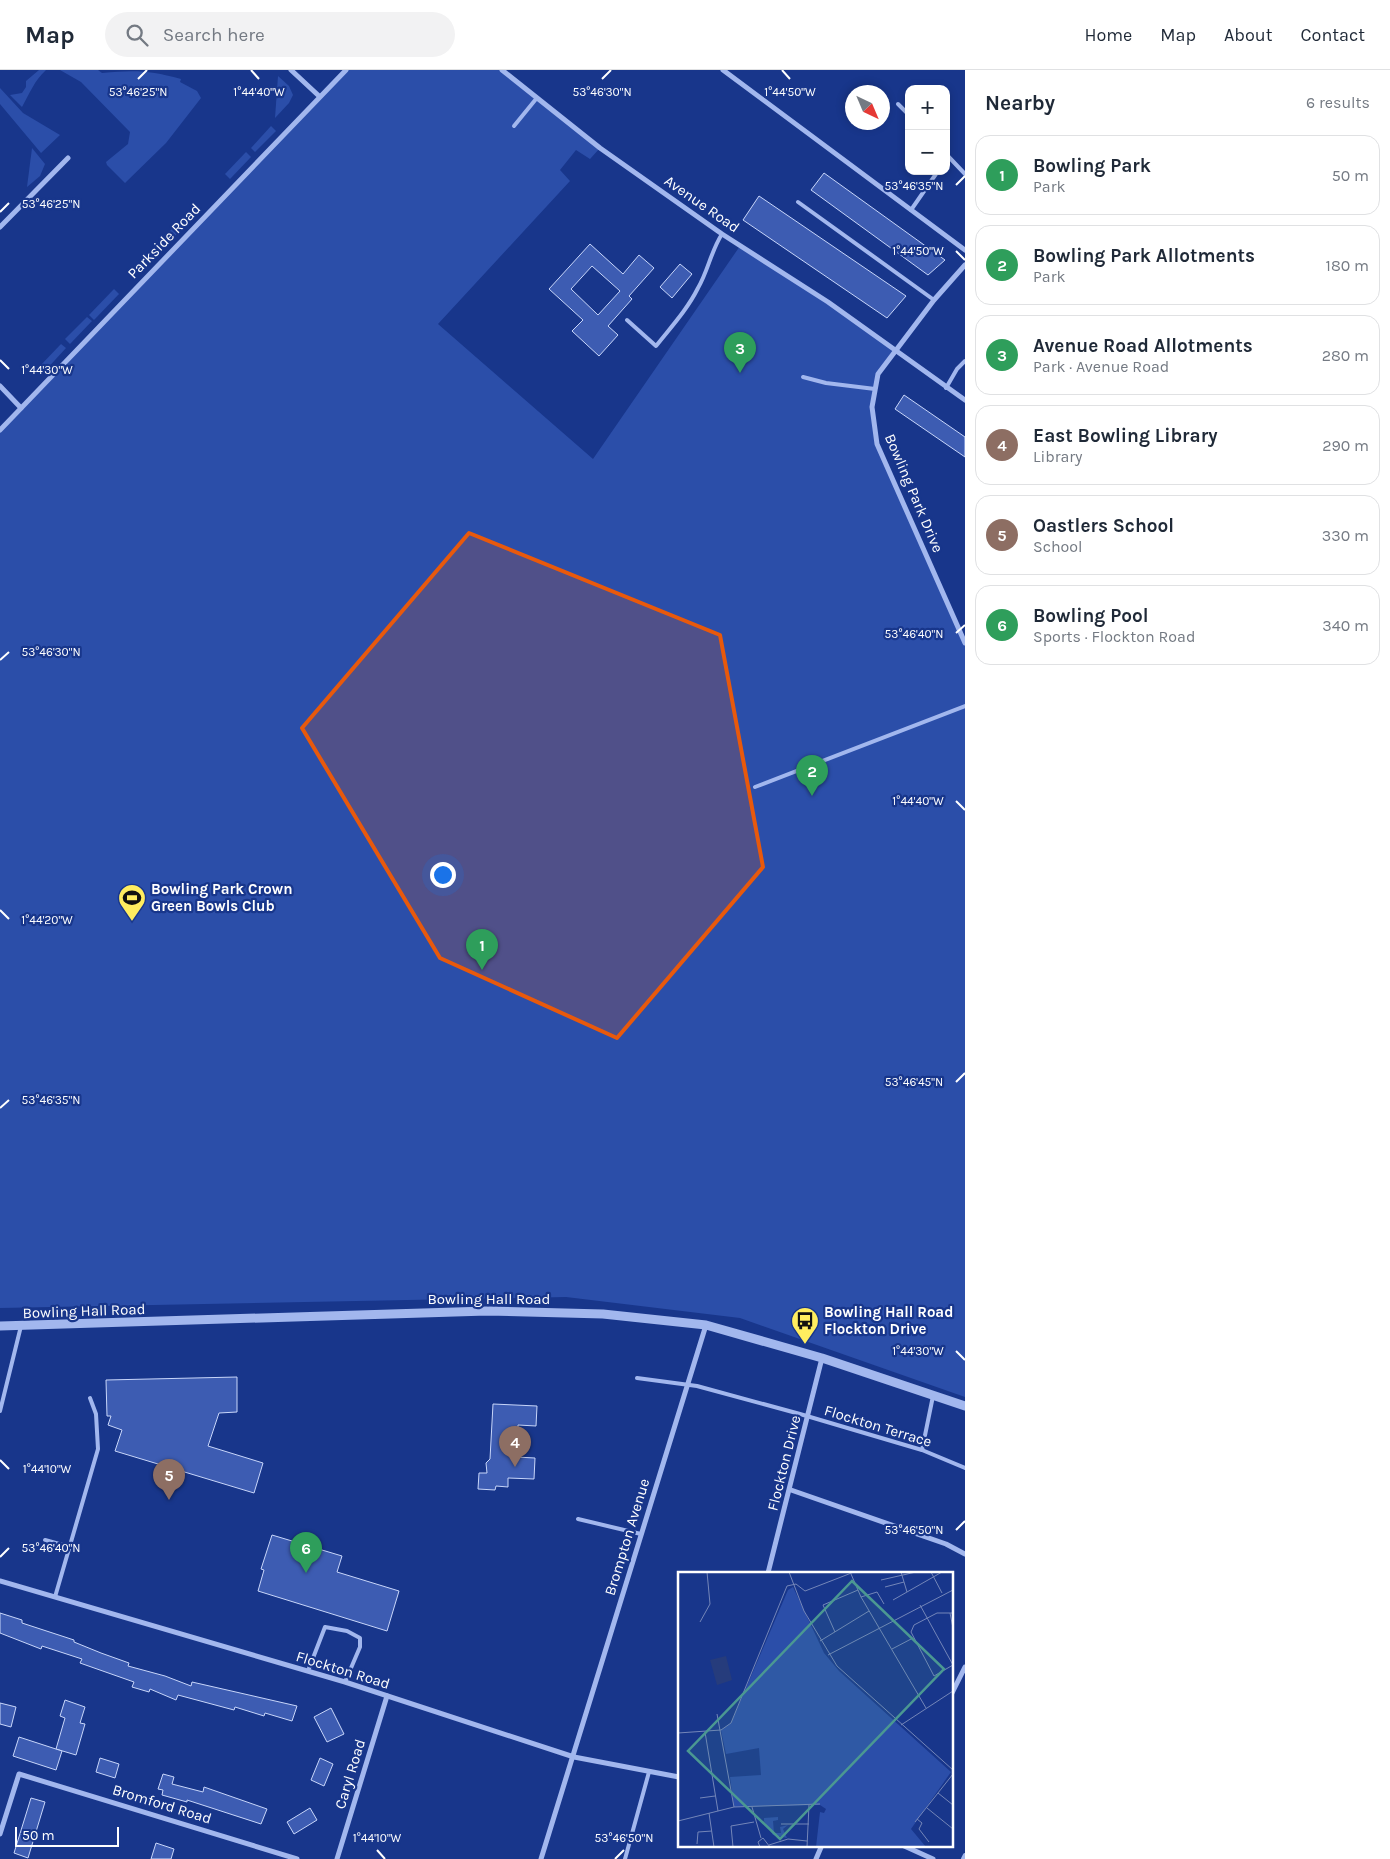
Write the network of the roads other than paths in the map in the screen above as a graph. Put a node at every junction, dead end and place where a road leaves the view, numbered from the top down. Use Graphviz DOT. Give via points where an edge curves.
graph roads {
  1 [pos="291,70"];
  2 [pos="346,70"];
  3 [pos="502,70"];
  4 [pos="723,70"];
  5 [pos="320,96"];
  6 [pos="536,99"];
  7 [pos="898,104"];
  8 [pos="905,111"];
  9 [pos="514,126"];
  10 [pos="68,158"];
  11 [pos="950,160"];
  12 [pos="965,174"];
  13 [pos="935,175"];
  14 [pos="798,202"];
  15 [pos="911,210"];
  16 [pos="0,227"];
  17 [pos="722,234"];
  18 [pos="965,250"];
  19 [pos="965,265"];
  20 [pos="934,300"];
  21 [pos="627,320"];
  22 [pos="895,350"];
  23 [pos="965,361"];
  24 [pos="803,377"];
  25 [pos="0,386"];
  26 [pos="946,388"];
  27 [pos="875,389"];
  28 [pos="965,400"];
  29 [pos="21,408"];
  30 [pos="0,430"];
  31 [pos="965,643"];
  32 [pos="965,706"];
  33 [pos="755,787"];
  34 [pos="0,1326"];
  35 [pos="21,1326"];
  36 [pos="706,1326"];
  37 [pos="822,1358"];
  38 [pos="637,1378"];
  39 [pos="687,1384"];
  40 [pos="934,1396"];
  41 [pos="90,1398"];
  42 [pos="965,1406"];
  43 [pos="0,1411"];
  44 [pos="809,1417"];
  45 [pos="922,1450"];
  46 [pos="965,1468"];
  47 [pos="791,1490"];
  48 [pos="578,1519"];
  49 [pos="641,1534"];
  50 [pos="45,1540"];
  51 [pos="70,1548"];
  52 [pos="965,1554"];
  53 [pos="768,1572"];
  54 [pos="0,1580"];
  55 [pos="55,1597"];
  56 [pos="965,1666"];
  57 [pos="308,1671"];
  58 [pos="345,1682"];
  59 [pos="952,1693"];
  60 [pos="387,1696"];
  61 [pos="574,1757"];
  62 [pos="649,1772"];
  63 [pos="678,1777"];
  64 [pos="0,1834"];
  65 [pos="822,1846"];
  66 [pos="904,1846"];
  67 [pos="965,1855"];
  68 [pos="297,1859"];
  69 [pos="337,1859"];
  70 [pos="541,1859"];
  71 [pos="625,1859"];
  72 [pos="816,1859"];
  73 [pos="933,1859"];
  74 [pos="963,1859"];
  1 -- 5 [label="street"];
  2 -- 5 [label="street, Parkside Road"];
  3 -- 6 [label="street, Avenue Road"];
  4 -- 15 [label="street"];
  5 -- 29 [label="street, Parkside Road"];
  6 -- 9 [label="lane"];
  6 -- 17 [label="street, Avenue Road"];
  7 -- 8 [label="lane"];
  10 -- 16 [label="street"];
  11 -- 12 [label="lane"];
  13 -- 15 [label="lane"];
  14 -- 20 [label="lane"];
  15 -- 18 [label="street"];
  17 -- 21 [label="lane" via="699,287 656,346"];
  17 -- 22 [label="street, Avenue Road" via="828,302"];
  19 -- 20 [label="street, Bowling Park Drive"];
  20 -- 22 [label="street, Bowling Park Drive"];
  22 -- 26 [label="street, Avenue Road"];
  22 -- 27 [label="street, Bowling Park Drive" via="878,374"];
  23 -- 26 [label="lane"];
  24 -- 27 [label="lane"];
  25 -- 29 [label="street"];
  26 -- 28 [label="street, Avenue Road"];
  27 -- 31 [label="street, Bowling Park Drive" via="872,407 877,444"];
  29 -- 30 [label="street, Parkside Road"];
  32 -- 33 [label="lane"];
  34 -- 35 [label="street, Bowling Hall Road"];
  35 -- 36 [label="street, Bowling Hall Road" via="487,1311 603,1314"];
  35 -- 43 [label="lane"];
  36 -- 37 [label="street, Bowling Hall Road"];
  36 -- 39 [label="street, Brompton Avenue"];
  37 -- 40 [label="street, Bowling Hall Road"];
  37 -- 44 [label="street, Flockton Drive"];
  38 -- 39 [label="lane, Flockton Terrace"];
  39 -- 44 [label="lane, Flockton Terrace"];
  39 -- 49 [label="street, Brompton Avenue"];
  40 -- 42 [label="street, Bowling Hall Road"];
  40 -- 45 [label="lane"];
  41 -- 51 [label="lane" via="96,1414 98,1449"];
  44 -- 45 [label="lane, Flockton Terrace"];
  44 -- 47 [label="street, Flockton Drive"];
  45 -- 46 [label="lane, Flockton Terrace"];
  47 -- 52 [label="street" via="946,1544"];
  47 -- 53 [label="street, Flockton Drive"];
  48 -- 49 [label="lane"];
  49 -- 61 [label="street, Brompton Avenue"];
  50 -- 51 [label="lane"];
  51 -- 55 [label="lane"];
  54 -- 55 [label="street, Flockton Road"];
  55 -- 57 [label="street, Flockton Road"];
  56 -- 59 [label="street"];
  57 -- 58 [label="street, Flockton Road"];
  57 -- 58 [label="lane" via="325,1627 347,1631 360,1638 360,1647"];
  58 -- 60 [label="street, Flockton Road"];
  60 -- 61 [label="street, Flockton Road"];
  60 -- 69 [label="street, Caryl Road"];
  61 -- 62 [label="street, Flockton Road"];
  61 -- 70 [label="street, Brompton Avenue"];
  62 -- 63 [label="street, Flockton Road"];
  62 -- 71 [label="lane"];
  64 -- 68 [label="street, Bromford Road" via="19,1774"];
  65 -- 72 [label="street"];
  66 -- 73 [label="street"];
  67 -- 74 [label="lane"];
}
